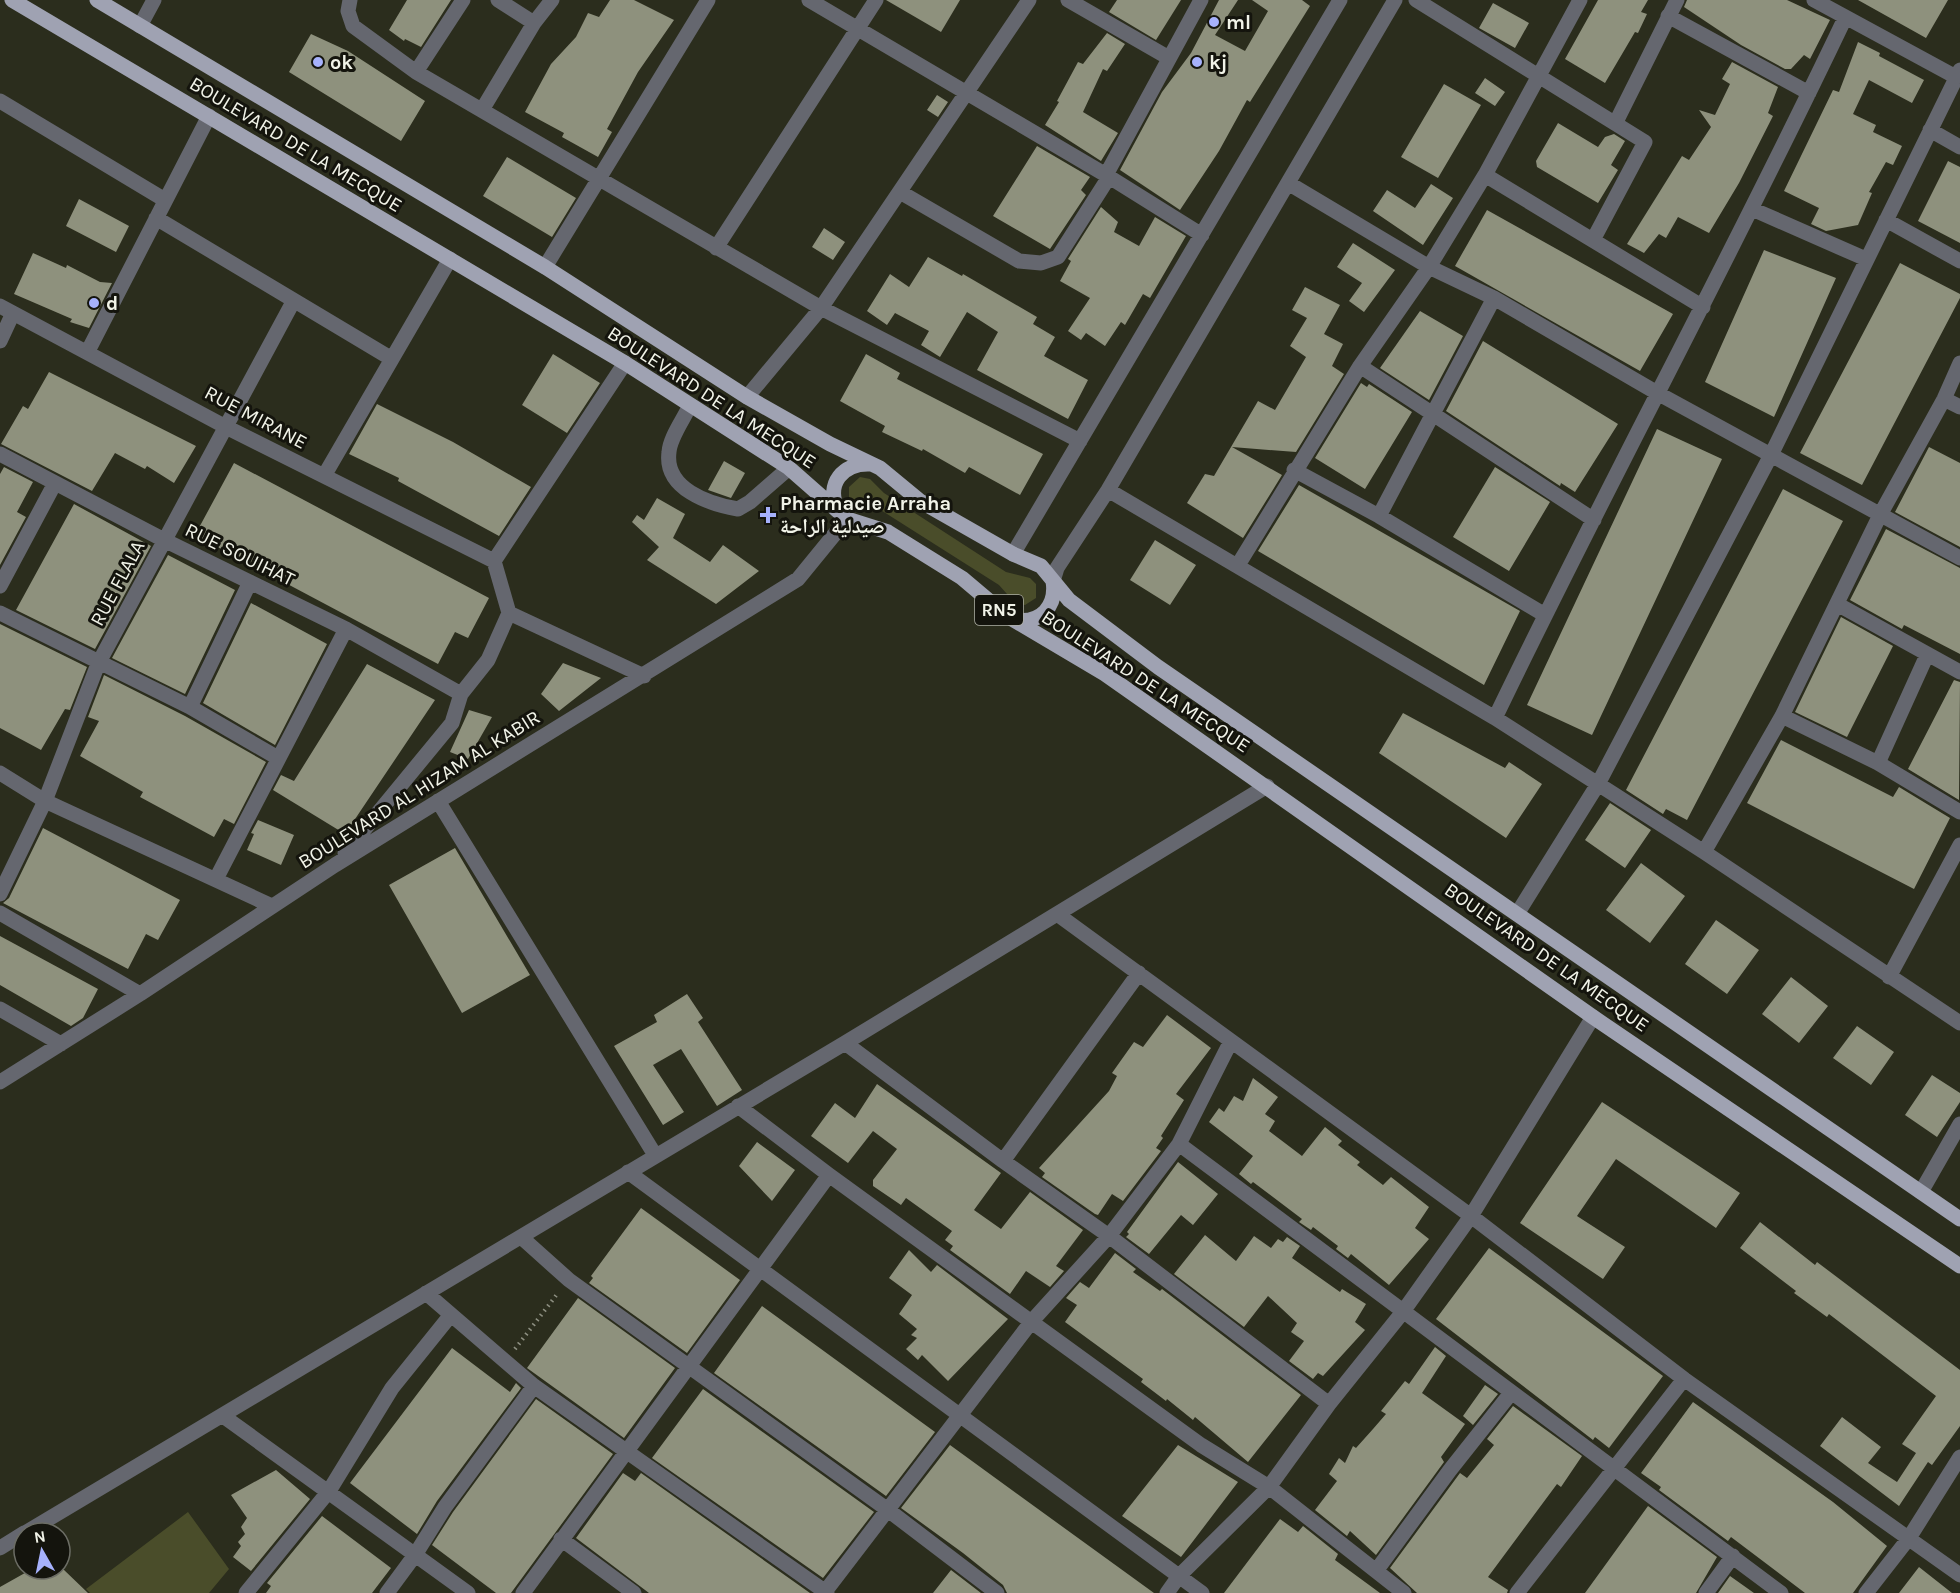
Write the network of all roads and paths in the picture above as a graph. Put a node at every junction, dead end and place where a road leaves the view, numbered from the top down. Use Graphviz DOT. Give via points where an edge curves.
graph roads {
  1 [pos="12,0"];
  2 [pos="97,0"];
  3 [pos="154,0"];
  4 [pos="350,0"];
  5 [pos="463,0"];
  6 [pos="498,0"];
  7 [pos="552,0"];
  8 [pos="708,0"];
  9 [pos="809,0"];
  10 [pos="876,0"];
  11 [pos="1029,0"];
  12 [pos="1068,0"];
  13 [pos="1201,0"];
  14 [pos="1340,0"];
  15 [pos="1395,0"];
  16 [pos="1416,0"];
  17 [pos="1581,0"];
  18 [pos="1677,0"];
  19 [pos="1814,0"];
  20 [pos="1668,16"];
  21 [pos="1845,18"];
  22 [pos="534,23"];
  23 [pos="140,26"];
  24 [pos="856,29"];
  25 [pos="1169,58"];
  26 [pos="416,72"];
  27 [pos="1958,74"];
  28 [pos="1537,78"];
  29 [pos="1809,93"];
  30 [pos="966,94"];
  31 [pos="0,101"];
  32 [pos="482,110"];
  33 [pos="209,116"];
  34 [pos="1616,122"];
  35 [pos="1930,130"];
  36 [pos="1960,147"];
  37 [pos="1485,175"];
  38 [pos="1108,176"];
  39 [pos="599,179"];
  40 [pos="1288,183"];
  41 [pos="900,192"];
  42 [pos="165,200"];
  43 [pos="1752,208"];
  44 [pos="156,218"];
  45 [pos="1886,220"];
  46 [pos="1202,235"];
  47 [pos="1593,240"];
  48 [pos="716,249"];
  49 [pos="450,259"];
  50 [pos="1866,259"];
  51 [pos="1960,261"];
  52 [pos="545,267"];
  53 [pos="1430,267"];
  54 [pos="1494,298"];
  55 [pos="293,302"];
  56 [pos="1704,307"];
  57 [pos="821,308"];
  58 [pos="6,310"];
  59 [pos="0,341"];
  60 [pos="88,351"];
  61 [pos="392,359"];
  62 [pos="625,363"];
  63 [pos="1960,363"];
  64 [pos="1360,366"];
  65 [pos="1659,394"];
  66 [pos="747,397"];
  67 [pos="1944,399"];
  68 [pos="690,405"];
  69 [pos="1960,407"];
  70 [pos="1434,413"];
  71 [pos="226,427"];
  72 [pos="1080,441"];
  73 [pos="0,454"];
  74 [pos="1772,455"];
  75 [pos="870,464"];
  76 [pos="789,468"];
  77 [pos="1294,470"];
  78 [pos="324,476"];
  79 [pos="55,483"];
  80 [pos="1108,490"];
  81 [pos="843,515"];
  82 [pos="1880,515"];
  83 [pos="1379,516"];
  84 [pos="1594,520"];
  85 [pos="164,540"];
  86 [pos="1013,554"];
  87 [pos="1960,558"];
  88 [pos="494,561"];
  89 [pos="1238,565"];
  90 [pos="1053,581"];
  91 [pos="250,582"];
  92 [pos="0,586"];
  93 [pos="1837,604"];
  94 [pos="0,613"];
  95 [pos="509,613"];
  96 [pos="1545,615"];
  97 [pos="1007,616"];
  98 [pos="346,629"];
  99 [pos="1927,655"];
  100 [pos="98,663"];
  101 [pos="1960,672"];
  102 [pos="644,676"];
  103 [pos="461,694"];
  104 [pos="190,707"];
  105 [pos="1782,716"];
  106 [pos="1496,718"];
  107 [pos="278,758"];
  108 [pos="1878,763"];
  109 [pos="0,773"];
  110 [pos="1598,784"];
  111 [pos="1267,786"];
  112 [pos="45,801"];
  113 [pos="438,801"];
  114 [pos="1960,812"];
  115 [pos="1960,845"];
  116 [pos="1704,852"];
  117 [pos="335,865"];
  118 [pos="216,879"];
  119 [pos="0,894"];
  120 [pos="272,906"];
  121 [pos="0,913"];
  122 [pos="1058,914"];
  123 [pos="1517,914"];
  124 [pos="1139,974"];
  125 [pos="1889,977"];
  126 [pos="140,994"];
  127 [pos="0,1009"];
  128 [pos="1593,1017"];
  129 [pos="1960,1023"];
  130 [pos="1232,1041"];
  131 [pos="845,1043"];
  132 [pos="61,1044"];
  133 [pos="0,1082"];
  134 [pos="738,1106"];
  135 [pos="1960,1124"];
  136 [pos="1179,1144"];
  137 [pos="655,1155"];
  138 [pos="1003,1161"];
  139 [pos="628,1172"];
  140 [pos="829,1175"];
  141 [pos="1921,1192"];
  142 [pos="1471,1216"];
  143 [pos="1960,1220"];
  144 [pos="1109,1236"];
  145 [pos="520,1237"];
  146 [pos="1960,1266"];
  147 [pos="760,1269"];
  148 [pos="569,1280"];
  149 [pos="426,1293"];
  150 [pos="1402,1313"];
  151 [pos="450,1316"];
  152 [pos="1032,1322"];
  153 [pos="505,1361"];
  154 [pos="689,1365"];
  155 [pos="1684,1379"];
  156 [pos="534,1386"];
  157 [pos="1511,1393"];
  158 [pos="1329,1404"];
  159 [pos="958,1415"];
  160 [pos="223,1416"];
  161 [pos="626,1451"];
  162 [pos="1960,1457"];
  163 [pos="1614,1469"];
  164 [pos="1269,1487"];
  165 [pos="329,1491"];
  166 [pos="888,1510"];
  167 [pos="44,1521"];
  168 [pos="1909,1538"];
  169 [pos="561,1539"];
  170 [pos="415,1555"];
  171 [pos="1733,1556"];
  172 [pos="1376,1571"];
  173 [pos="1960,1575"];
  174 [pos="1179,1576"];
  175 [pos="825,1592"];
  176 [pos="246,1593"];
  177 [pos="387,1593"];
  178 [pos="468,1593"];
  179 [pos="523,1593"];
  180 [pos="634,1593"];
  181 [pos="997,1593"];
  182 [pos="1167,1593"];
  183 [pos="1202,1593"];
  184 [pos="1404,1593"];
  185 [pos="1517,1593"];
  186 [pos="1706,1593"];
  187 [pos="1781,1593"];
  188 [pos="1866,1593"];
  1 -- 33 [label="main road, BOULEVARD DE LA MECQUE / RN5"];
  2 -- 23 [label="main road, BOULEVARD DE LA MECQUE"];
  3 -- 23 [label="street"];
  4 -- 26 [label="street" via="348,11 353,26"];
  5 -- 26 [label="street"];
  6 -- 22 [label="street"];
  7 -- 22 [label="street"];
  8 -- 39 [label="street"];
  9 -- 24 [label="street"];
  10 -- 24 [label="street"];
  11 -- 30 [label="street"];
  12 -- 25 [label="street"];
  13 -- 25 [label="street"];
  14 -- 46 [label="street"];
  15 -- 40 [label="street"];
  16 -- 28 [label="street"];
  17 -- 28 [label="street"];
  18 -- 20 [label="street"];
  19 -- 21 [label="street"];
  20 -- 29 [label="street"];
  20 -- 34 [label="street"];
  21 -- 27 [label="street"];
  21 -- 29 [label="street"];
  22 -- 32 [label="street"];
  23 -- 52 [label="main road, BOULEVARD DE LA MECQUE"];
  24 -- 30 [label="street"];
  24 -- 48 [label="street"];
  25 -- 38 [label="street"];
  26 -- 32 [label="street"];
  27 -- 35 [label="street"];
  28 -- 34 [label="street"];
  28 -- 37 [label="street"];
  29 -- 43 [label="street"];
  30 -- 38 [label="street"];
  30 -- 41 [label="street"];
  31 -- 42 [label="street"];
  32 -- 39 [label="street"];
  33 -- 42 [label="street"];
  33 -- 49 [label="main road, BOULEVARD DE LA MECQUE / RN5"];
  34 -- 47 [label="street" via="1645,142"];
  35 -- 36 [label="street"];
  35 -- 45 [label="street"];
  37 -- 47 [label="street"];
  37 -- 53 [label="street"];
  38 -- 41 [label="street" via="1058,257 1041,263 1019,261"];
  38 -- 46 [label="street"];
  39 -- 48 [label="street"];
  39 -- 52 [label="street"];
  40 -- 53 [label="street"];
  40 -- 80 [label="street"];
  41 -- 57 [label="street"];
  42 -- 44 [label="street"];
  43 -- 50 [label="street"];
  43 -- 56 [label="street"];
  44 -- 55 [label="street"];
  44 -- 60 [label="street"];
  45 -- 50 [label="street"];
  45 -- 51 [label="street"];
  46 -- 72 [label="street"];
  47 -- 56 [label="street"];
  48 -- 57 [label="street"];
  49 -- 61 [label="street"];
  49 -- 62 [label="main road, BOULEVARD DE LA MECQUE / RN5"];
  50 -- 74 [label="street"];
  52 -- 66 [label="main road, BOULEVARD DE LA MECQUE"];
  53 -- 54 [label="street"];
  53 -- 64 [label="street"];
  54 -- 65 [label="street"];
  54 -- 70 [label="street"];
  55 -- 61 [label="street"];
  55 -- 71 [label="street, RUE FLALA"];
  56 -- 65 [label="street"];
  57 -- 66 [label="street"];
  57 -- 72 [label="street"];
  58 -- 59 [label="street"];
  58 -- 60 [label="street, RUE MIRANE"];
  60 -- 71 [label="street, RUE MIRANE"];
  61 -- 78 [label="street"];
  62 -- 68 [label="main road, BOULEVARD DE LA MECQUE / RN5"];
  62 -- 88 [label="street"];
  63 -- 67 [label="street"];
  64 -- 70 [label="street"];
  64 -- 77 [label="street"];
  65 -- 74 [label="street"];
  65 -- 84 [label="street"];
  66 -- 75 [label="main road, BOULEVARD DE LA MECQUE"];
  67 -- 69 [label="street"];
  67 -- 82 [label="street"];
  68 -- 76 [label="main road, BOULEVARD DE LA MECQUE / RN5"];
  68 -- 76 [label="street" via="669,450 669,470 680,486 716,505 738,509"];
  70 -- 83 [label="street"];
  70 -- 84 [label="street"];
  71 -- 78 [label="street, RUE MIRANE"];
  71 -- 85 [label="street, RUE FLALA"];
  72 -- 86 [label="street"];
  73 -- 79 [label="street, RUE SOUIHAT"];
  74 -- 82 [label="street"];
  74 -- 110 [label="street"];
  75 -- 81 [label="main road" via="850,466 835,481 833,491"];
  75 -- 86 [label="main road, BOULEVARD DE LA MECQUE" via="920,501"];
  76 -- 81 [label="main road, BOULEVARD DE LA MECQUE / RN5"];
  77 -- 83 [label="street"];
  77 -- 89 [label="street"];
  78 -- 88 [label="street, RUE MIRANE"];
  79 -- 85 [label="street, RUE SOUIHAT"];
  79 -- 92 [label="street"];
  80 -- 89 [label="street"];
  80 -- 90 [label="street" via="1064,556"];
  81 -- 97 [label="main road, BOULEVARD DE LA MECQUE / RN5" via="888,532 962,578"];
  81 -- 102 [label="street, BOULEVARD AL HIZAM AL KABIR" via="798,579"];
  82 -- 87 [label="street"];
  82 -- 93 [label="street"];
  83 -- 96 [label="street"];
  84 -- 96 [label="street"];
  85 -- 91 [label="street, RUE SOUIHAT"];
  85 -- 100 [label="street, RUE FLALA"];
  86 -- 90 [label="main road, BOULEVARD DE LA MECQUE" via="1041,566"];
  88 -- 95 [label="street"];
  89 -- 106 [label="street"];
  90 -- 97 [label="main road" via="1053,600 1043,615 1025,622"];
  90 -- 123 [label="main road, BOULEVARD DE LA MECQUE" via="1069,600 1158,667"];
  91 -- 98 [label="street, RUE SOUIHAT"];
  91 -- 104 [label="street"];
  93 -- 99 [label="street"];
  93 -- 105 [label="street"];
  94 -- 100 [label="street"];
  95 -- 102 [label="street"];
  95 -- 103 [label="street" via="488,660"];
  96 -- 106 [label="street"];
  97 -- 111 [label="main road, BOULEVARD DE LA MECQUE / RN5" via="1105,674"];
  98 -- 103 [label="street, RUE SOUIHAT"];
  98 -- 107 [label="street"];
  99 -- 101 [label="street"];
  99 -- 108 [label="street"];
  100 -- 104 [label="street"];
  100 -- 112 [label="street, RUE FLALA"];
  102 -- 113 [label="street, BOULEVARD AL HIZAM AL KABIR"];
  103 -- 117 [label="street" via="452,723"];
  104 -- 107 [label="street"];
  105 -- 108 [label="street"];
  105 -- 116 [label="street"];
  106 -- 110 [label="street"];
  107 -- 118 [label="street"];
  108 -- 114 [label="street"];
  109 -- 112 [label="street"];
  110 -- 116 [label="street"];
  110 -- 123 [label="street"];
  111 -- 122 [label="street"];
  111 -- 128 [label="main road, BOULEVARD DE LA MECQUE / RN5"];
  112 -- 118 [label="street"];
  112 -- 119 [label="street, RUE FLALA"];
  113 -- 117 [label="street, BOULEVARD AL HIZAM AL KABIR"];
  113 -- 137 [label="street"];
  115 -- 125 [label="street"];
  116 -- 125 [label="street"];
  117 -- 120 [label="street, BOULEVARD AL HIZAM AL KABIR"];
  118 -- 120 [label="street"];
  120 -- 126 [label="street, BOULEVARD AL HIZAM AL KABIR"];
  121 -- 126 [label="street"];
  122 -- 124 [label="street"];
  122 -- 131 [label="street"];
  123 -- 141 [label="main road, BOULEVARD DE LA MECQUE"];
  124 -- 130 [label="street"];
  124 -- 138 [label="street"];
  125 -- 129 [label="street"];
  126 -- 132 [label="street, BOULEVARD AL HIZAM AL KABIR"];
  127 -- 132 [label="street"];
  128 -- 142 [label="street"];
  128 -- 146 [label="main road, BOULEVARD DE LA MECQUE / RN5"];
  130 -- 136 [label="street"];
  130 -- 142 [label="street"];
  131 -- 134 [label="street"];
  131 -- 138 [label="street"];
  132 -- 133 [label="street, BOULEVARD AL HIZAM AL KABIR"];
  134 -- 137 [label="street"];
  134 -- 140 [label="street"];
  135 -- 141 [label="street"];
  136 -- 144 [label="street"];
  136 -- 150 [label="street"];
  137 -- 139 [label="street"];
  138 -- 144 [label="street"];
  139 -- 145 [label="street"];
  139 -- 147 [label="street"];
  140 -- 147 [label="street"];
  140 -- 152 [label="street"];
  141 -- 143 [label="main road, BOULEVARD DE LA MECQUE"];
  142 -- 150 [label="street"];
  142 -- 155 [label="street"];
  144 -- 152 [label="street"];
  144 -- 158 [label="street"];
  145 -- 148 [label="street"];
  145 -- 149 [label="street"];
  147 -- 154 [label="street"];
  147 -- 159 [label="street"];
  148 -- 153 [label="path"];
  148 -- 154 [label="street"];
  149 -- 151 [label="street"];
  149 -- 160 [label="street"];
  150 -- 157 [label="street"];
  150 -- 158 [label="street"];
  151 -- 153 [label="street"];
  151 -- 165 [label="street" via="392,1388"];
  152 -- 159 [label="street"];
  152 -- 164 [label="street" via="1201,1445"];
  153 -- 156 [label="street"];
  154 -- 161 [label="street"];
  154 -- 166 [label="street"];
  155 -- 163 [label="street"];
  155 -- 168 [label="street"];
  156 -- 161 [label="street"];
  156 -- 170 [label="street" via="445,1507"];
  157 -- 163 [label="street"];
  157 -- 172 [label="street"];
  158 -- 164 [label="street"];
  159 -- 166 [label="street"];
  159 -- 174 [label="street"];
  160 -- 165 [label="street"];
  160 -- 167 [label="street"];
  161 -- 169 [label="street"];
  161 -- 175 [label="street"];
  162 -- 168 [label="street"];
  163 -- 171 [label="street"];
  163 -- 185 [label="street"];
  164 -- 172 [label="street"];
  164 -- 174 [label="street"];
  165 -- 170 [label="street"];
  165 -- 176 [label="street"];
  166 -- 175 [label="street"];
  166 -- 181 [label="street"];
  168 -- 173 [label="street"];
  168 -- 188 [label="street"];
  169 -- 179 [label="street"];
  169 -- 180 [label="street"];
  170 -- 177 [label="street"];
  170 -- 178 [label="street"];
  171 -- 186 [label="street"];
  171 -- 187 [label="street"];
  172 -- 184 [label="street"];
  174 -- 182 [label="street"];
  174 -- 183 [label="street"];
}
